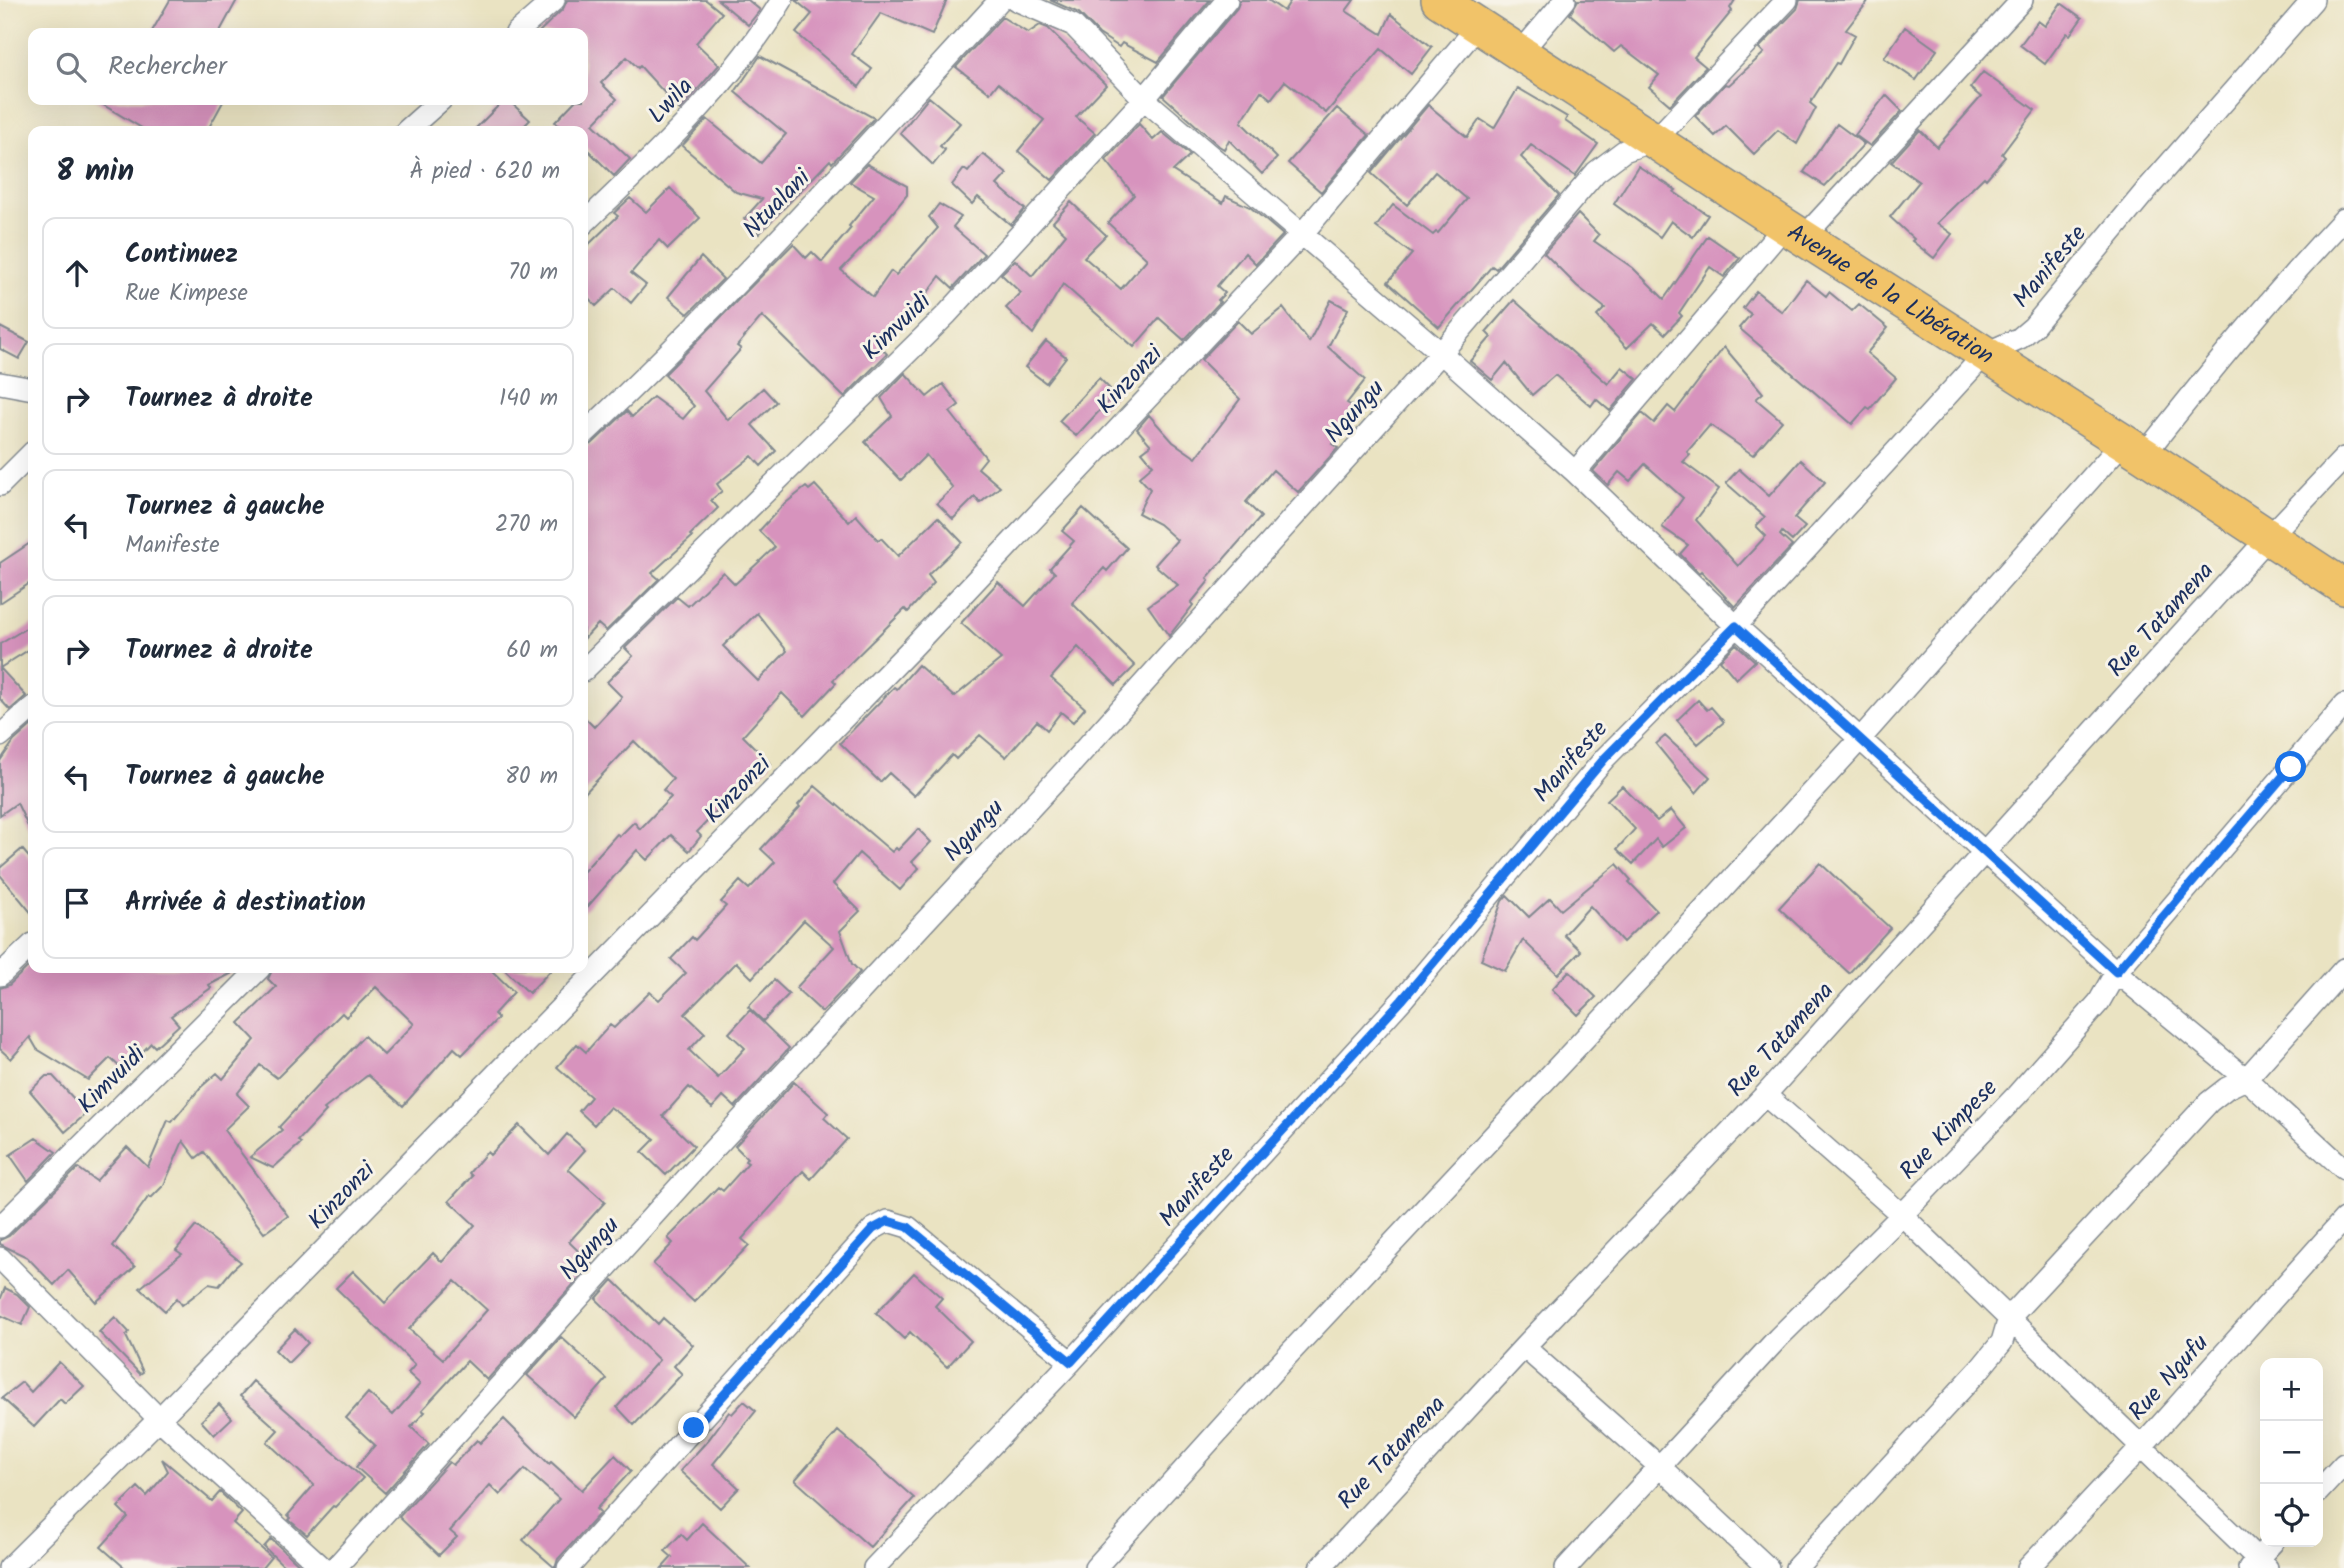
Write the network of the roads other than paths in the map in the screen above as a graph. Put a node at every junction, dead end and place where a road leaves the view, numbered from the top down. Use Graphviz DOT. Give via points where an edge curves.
graph roads {
  1 [pos="554,0"];
  2 [pos="782,0"];
  3 [pos="1000,0"];
  4 [pos="1016,0"];
  5 [pos="1227,0"];
  6 [pos="1439,0"];
  7 [pos="1565,0"];
  8 [pos="1787,0"];
  9 [pos="2022,0"];
  10 [pos="2313,0"];
  11 [pos="1479,25"];
  12 [pos="522,28"];
  13 [pos="1521,52"];
  14 [pos="1144,99"];
  15 [pos="435,105"];
  16 [pos="411,126"];
  17 [pos="1655,139"];
  18 [pos="588,219"];
  19 [pos="2344,219"];
  20 [pos="1794,232"];
  21 [pos="1302,234"];
  22 [pos="1986,353"];
  23 [pos="1441,354"];
  24 [pos="0,383"];
  25 [pos="28,388"];
  26 [pos="588,430"];
  27 [pos="2134,449"];
  28 [pos="28,457"];
  29 [pos="2344,458"];
  30 [pos="1575,472"];
  31 [pos="0,485"];
  32 [pos="2269,537"];
  33 [pos="2344,587"];
  34 [pos="1736,626"];
  35 [pos="588,666"];
  36 [pos="2344,705"];
  37 [pos="28,711"];
  38 [pos="0,736"];
  39 [pos="1861,738"];
  40 [pos="1984,852"];
  41 [pos="28,949"];
  42 [pos="2344,969"];
  43 [pos="2116,972"];
  44 [pos="255,973"];
  45 [pos="0,975"];
  46 [pos="2246,1079"];
  47 [pos="1765,1095"];
  48 [pos="2344,1169"];
  49 [pos="1902,1215"];
  50 [pos="2344,1219"];
  51 [pos="0,1227"];
  52 [pos="0,1258"];
  53 [pos="2009,1318"];
  54 [pos="1524,1347"];
  55 [pos="1071,1362"];
  56 [pos="159,1419"];
  57 [pos="2142,1446"];
  58 [pos="2344,1464"];
  59 [pos="1660,1467"];
  60 [pos="2323,1487"];
  61 [pos="2270,1547"];
  62 [pos="2257,1565"];
  63 [pos="9,1568"];
  64 [pos="323,1568"];
  65 [pos="335,1568"];
  66 [pos="568,1568"];
  67 [pos="874,1568"];
  68 [pos="1095,1568"];
  69 [pos="1320,1568"];
  70 [pos="1566,1568"];
  71 [pos="1768,1568"];
  72 [pos="1796,1568"];
  73 [pos="2028,1568"];
  1 -- 12 [label="street"];
  2 -- 18 [label="street, Lwila" via="715,90"];
  3 -- 26 [label="street, Ntualani" via="837,178"];
  4 -- 14 [label="street" via="1073,25"];
  5 -- 14 [label="street, Kimvuidi"];
  6 -- 11 [label="highway, Avenue de la Libération"];
  7 -- 13 [label="street"];
  8 -- 17 [label="street"];
  9 -- 20 [label="street"];
  10 -- 22 [label="street, Manifeste" via="2033,327"];
  11 -- 13 [label="highway, Avenue de la Libération"];
  11 -- 21 [label="street, Kinzonzi"];
  13 -- 17 [label="highway, Avenue de la Libération"];
  14 -- 21 [label="street"];
  14 -- 35 [label="street, Kimvuidi" via="947,314"];
  15 -- 16 [label="street"];
  17 -- 20 [label="highway, Avenue de la Libération"];
  17 -- 23 [label="street, Ngungu" via="1624,150 1596,172"];
  19 -- 27 [label="street"];
  20 -- 22 [label="highway, Avenue de la Libération"];
  20 -- 30 [label="street"];
  21 -- 23 [label="street"];
  21 -- 56 [label="street, Kinzonzi" via="912,648"];
  22 -- 27 [label="highway, Avenue de la Libération"];
  22 -- 34 [label="street, Manifeste"];
  23 -- 30 [label="street"];
  23 -- 65 [label="street, Ngungu"];
  24 -- 25 [label="street"];
  27 -- 32 [label="highway, Avenue de la Libération"];
  27 -- 39 [label="street"];
  28 -- 31 [label="street"];
  29 -- 32 [label="street, Rue Tatamena"];
  30 -- 34 [label="street"];
  32 -- 33 [label="highway, Avenue de la Libération"];
  32 -- 40 [label="street, Rue Tatamena"];
  34 -- 39 [label="street"];
  34 -- 55 [label="street, Manifeste" via="1605,758 1402,1000"];
  36 -- 43 [label="street, Rue Kimpese"];
  37 -- 38 [label="street"];
  39 -- 40 [label="street"];
  39 -- 68 [label="street"];
  40 -- 43 [label="street"];
  40 -- 47 [label="street, Rue Tatamena"];
  41 -- 45 [label="street"];
  42 -- 46 [label="street"];
  43 -- 46 [label="street"];
  43 -- 49 [label="street, Rue Kimpese" via="2099,1002"];
  44 -- 51 [label="street, Kimvuidi"];
  46 -- 48 [label="street"];
  46 -- 53 [label="street" via="2209,1102"];
  47 -- 49 [label="street"];
  47 -- 54 [label="street, Rue Tatamena"];
  49 -- 53 [label="street"];
  49 -- 59 [label="street, Rue Kimpese" via="1778,1338"];
  50 -- 57 [label="street, Rue Ngufu"];
  52 -- 56 [label="street"];
  53 -- 57 [label="street"];
  53 -- 72 [label="street" via="2001,1342 1979,1370"];
  54 -- 59 [label="street"];
  54 -- 69 [label="street, Rue Tatamena"];
  55 -- 66 [label="street" via="908,1227 888,1221 873,1229"];
  55 -- 67 [label="street, Manifeste"];
  56 -- 63 [label="street, Kinzonzi"];
  56 -- 64 [label="street"];
  57 -- 62 [label="street"];
  57 -- 73 [label="street, Rue Ngufu"];
  58 -- 60 [label="street"];
  59 -- 70 [label="street, Rue Kimpese"];
  59 -- 71 [label="street"];
  61 -- 62 [label="street"];
}
